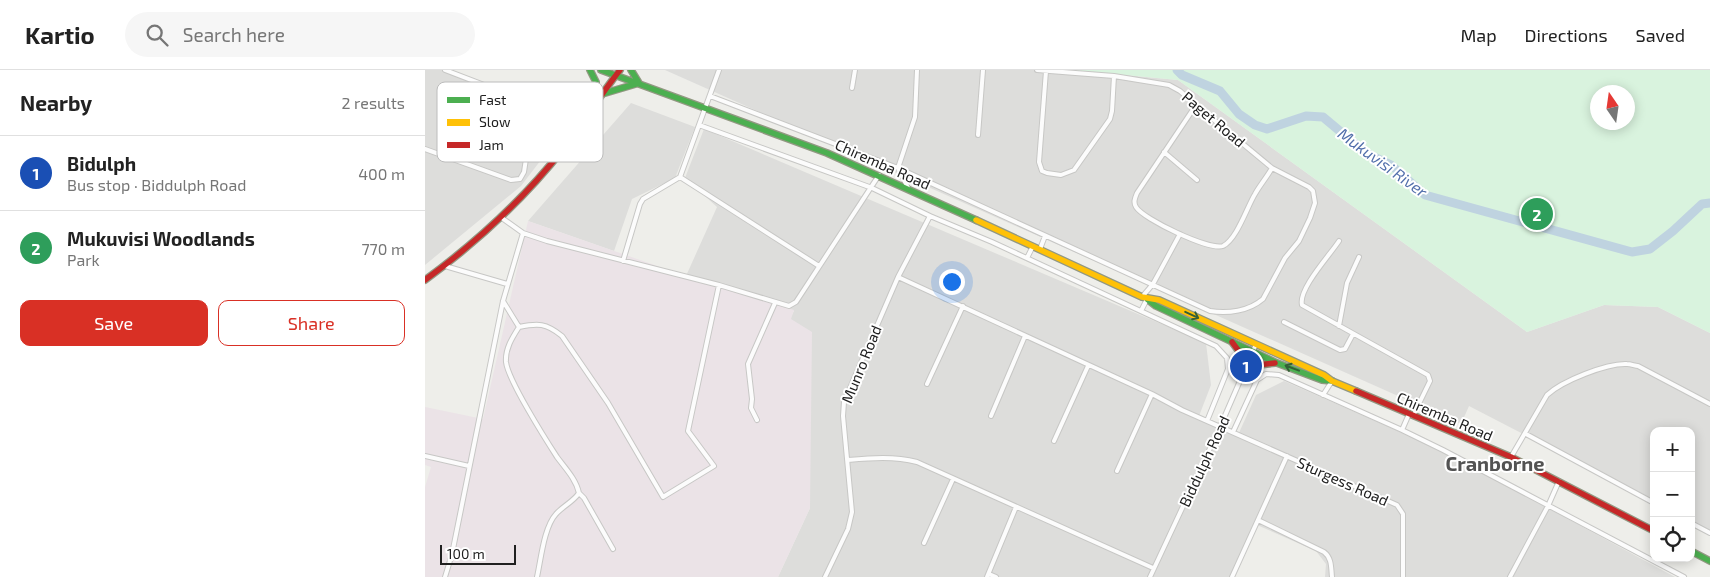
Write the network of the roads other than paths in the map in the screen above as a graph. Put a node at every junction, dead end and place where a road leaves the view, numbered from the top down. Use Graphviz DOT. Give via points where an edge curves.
graph roads {
  1 [pos="445,70"];
  2 [pos="590,70"];
  3 [pos="601,70"];
  4 [pos="631,70"];
  5 [pos="719,70"];
  6 [pos="855,70"];
  7 [pos="917,70"];
  8 [pos="983,70"];
  9 [pos="1037,70"];
  10 [pos="1046,71"];
  11 [pos="618,73"];
  12 [pos="1114,76"];
  13 [pos="476,82"];
  14 [pos="596,82"];
  15 [pos="639,83"];
  16 [pos="852,88"];
  17 [pos="603,92"];
  18 [pos="603,93"];
  19 [pos="710,96"];
  20 [pos="1196,105"];
  21 [pos="705,108"];
  22 [pos="699,125"];
  23 [pos="978,135"];
  24 [pos="425,149"];
  25 [pos="1164,152"];
  26 [pos="437,153"];
  27 [pos="461,162"];
  28 [pos="526,162"];
  29 [pos="552,162"];
  30 [pos="898,168"];
  31 [pos="1273,168"];
  32 [pos="879,175"];
  33 [pos="680,177"];
  34 [pos="1197,180"];
  35 [pos="872,188"];
  36 [pos="908,188"];
  37 [pos="930,216"];
  38 [pos="502,218"];
  39 [pos="523,233"];
  40 [pos="1180,234"];
  41 [pos="1045,236"];
  42 [pos="1339,241"];
  43 [pos="1033,246"];
  44 [pos="1040,249"];
  45 [pos="1359,257"];
  46 [pos="1027,258"];
  47 [pos="623,260"];
  48 [pos="445,266"];
  49 [pos="819,266"];
  50 [pos="898,277"];
  51 [pos="425,280"];
  52 [pos="507,284"];
  53 [pos="1153,284"];
  54 [pos="719,285"];
  55 [pos="1145,298"];
  56 [pos="503,300"];
  57 [pos="775,303"];
  58 [pos="963,306"];
  59 [pos="1141,311"];
  60 [pos="1210,311"];
  61 [pos="1284,322"];
  62 [pos="1339,326"];
  63 [pos="519,327"];
  64 [pos="1353,334"];
  65 [pos="1025,336"];
  66 [pos="1232,342"];
  67 [pos="1256,344"];
  68 [pos="1253,351"];
  69 [pos="1277,362"];
  70 [pos="1088,366"];
  71 [pos="1243,372"];
  72 [pos="1333,381"];
  73 [pos="927,384"];
  74 [pos="1152,394"];
  75 [pos="1323,395"];
  76 [pos="1710,404"];
  77 [pos="1411,415"];
  78 [pos="991,416"];
  79 [pos="757,420"];
  80 [pos="1207,421"];
  81 [pos="1221,427"];
  82 [pos="1403,430"];
  83 [pos="1233,432"];
  84 [pos="1526,434"];
  85 [pos="1054,441"];
  86 [pos="425,456"];
  87 [pos="1287,456"];
  88 [pos="1511,457"];
  89 [pos="848,460"];
  90 [pos="469,466"];
  91 [pos="1117,471"];
  92 [pos="953,479"];
  93 [pos="1559,481"];
  94 [pos="579,493"];
  95 [pos="1650,501"];
  96 [pos="1549,506"];
  97 [pos="1016,507"];
  98 [pos="1258,520"];
  99 [pos="1695,525"];
  100 [pos="1650,529"];
  101 [pos="1710,533"];
  102 [pos="924,543"];
  103 [pos="613,549"];
  104 [pos="1695,553"];
  105 [pos="1710,561"];
  106 [pos="1153,568"];
  107 [pos="988,576"];
  108 [pos="445,577"];
  109 [pos="537,577"];
  110 [pos="825,577"];
  111 [pos="996,577"];
  112 [pos="1150,577"];
  113 [pos="1232,577"];
  114 [pos="1332,577"];
  115 [pos="1403,577"];
  116 [pos="1510,577"];
  117 [pos="1684,577"];
  1 -- 13 [label="street"];
  2 -- 14 [label="main road"];
  3 -- 11 [label="main road, Chiremba Road"];
  4 -- 15 [label="main road"];
  5 -- 19 [label="street"];
  6 -- 16 [label="street"];
  7 -- 30 [label="street" via="915,117"];
  8 -- 23 [label="street"];
  9 -- 10 [label="street, Paget Road"];
  10 -- 12 [label="street, Paget Road"];
  10 -- 12 [label="street" via="1039,162 1047,173 1061,175 1074,170 1110,119"];
  11 -- 15 [label="main road, Chiremba Road"];
  11 -- 17 [label="main road"];
  12 -- 20 [label="street, Paget Road" via="1169,85 1180,90"];
  15 -- 18 [label="main road"];
  15 -- 21 [label="main road, Chiremba Road"];
  19 -- 21 [label="street"];
  19 -- 30 [label="street, Chiremba Road"];
  20 -- 25 [label="street"];
  20 -- 31 [label="street, Paget Road"];
  21 -- 22 [label="street"];
  21 -- 32 [label="main road, Chiremba Road"];
  22 -- 33 [label="street"];
  22 -- 35 [label="street"];
  24 -- 26 [label="street"];
  25 -- 34 [label="street"];
  25 -- 40 [label="street" via="1134,199 1141,214"];
  27 -- 28 [label="street" via="511,180 520,179"];
  29 -- 38 [label="main road"];
  30 -- 36 [label="street"];
  30 -- 41 [label="street, Chiremba Road"];
  31 -- 40 [label="street" via="1228,242 1212,246"];
  31 -- 60 [label="street, Paget Road" via="1309,187 1315,196 1303,234 1259,303 1228,312"];
  32 -- 35 [label="street"];
  32 -- 36 [label="main road, Chiremba Road"];
  33 -- 47 [label="street" via="643,199"];
  33 -- 49 [label="street"];
  35 -- 37 [label="street"];
  35 -- 49 [label="street"];
  36 -- 43 [label="main road, Chiremba Road"];
  37 -- 46 [label="street"];
  37 -- 50 [label="street, Munro Road"];
  38 -- 39 [label="street"];
  38 -- 48 [label="main road"];
  39 -- 47 [label="street"];
  39 -- 52 [label="street"];
  40 -- 53 [label="street"];
  41 -- 44 [label="street"];
  41 -- 53 [label="street, Chiremba Road"];
  42 -- 62 [label="street" via="1315,274 1301,302 1305,308"];
  43 -- 44 [label="main road, Chiremba Road"];
  43 -- 46 [label="street"];
  44 -- 55 [label="main road, Chiremba Road"];
  45 -- 62 [label="street" via="1347,283"];
  46 -- 59 [label="street"];
  47 -- 54 [label="street"];
  48 -- 51 [label="main road"];
  48 -- 52 [label="street"];
  49 -- 57 [label="street" via="795,304"];
  50 -- 58 [label="street, Sturgess Road"];
  50 -- 89 [label="street, Munro Road" via="843,402"];
  52 -- 56 [label="street"];
  53 -- 55 [label="street"];
  53 -- 60 [label="street, Chiremba Road"];
  54 -- 57 [label="street"];
  54 -- 63 [label="street" via="689,431 714,466 663,497 608,403 562,336 542,324"];
  55 -- 59 [label="street"];
  55 -- 66 [label="main road, Chiremba Road"];
  55 -- 67 [label="main road, Chiremba Road, one-way" via="1159,300"];
  56 -- 63 [label="street"];
  56 -- 90 [label="street"];
  57 -- 79 [label="street" via="747,364 751,408"];
  58 -- 65 [label="street, Sturgess Road"];
  58 -- 73 [label="street"];
  59 -- 80 [label="street" via="1216,346 1227,358 1229,369"];
  61 -- 64 [label="street" via="1340,350 1345,349"];
  62 -- 64 [label="street"];
  63 -- 94 [label="street" via="507,352 509,372"];
  64 -- 77 [label="street" via="1428,375 1430,381"];
  65 -- 70 [label="street, Sturgess Road"];
  65 -- 78 [label="street"];
  66 -- 68 [label="main road, Chiremba Road"];
  66 -- 71 [label="main road" via="1241,354"];
  67 -- 68 [label="street, Biddulph Road"];
  67 -- 72 [label="main road, Chiremba Road"];
  68 -- 69 [label="main road, Chiremba Road"];
  68 -- 71 [label="street, Biddulph Road"];
  69 -- 71 [label="main road"];
  72 -- 69 [label="main road, Chiremba Road, one-way" via="1322,380"];
  70 -- 74 [label="street, Sturgess Road"];
  70 -- 85 [label="street"];
  71 -- 81 [label="street, Biddulph Road"];
  72 -- 75 [label="street"];
  72 -- 77 [label="main road, Chiremba Road"];
  74 -- 80 [label="street, Sturgess Road"];
  74 -- 91 [label="street"];
  75 -- 82 [label="street"];
  75 -- 83 [label="street" via="1279,375 1266,374 1257,380"];
  76 -- 84 [label="street" via="1638,366 1619,365 1554,388 1543,400"];
  77 -- 82 [label="street"];
  77 -- 88 [label="main road, Chiremba Road"];
  80 -- 81 [label="street, Sturgess Road"];
  81 -- 83 [label="street, Sturgess Road"];
  81 -- 106 [label="street, Biddulph Road"];
  82 -- 96 [label="street"];
  83 -- 87 [label="street, Sturgess Road"];
  84 -- 88 [label="street"];
  84 -- 95 [label="street"];
  86 -- 90 [label="street"];
  87 -- 98 [label="street"];
  87 -- 115 [label="street, Sturgess Road" via="1397,505 1403,514"];
  88 -- 93 [label="main road, Chiremba Road"];
  89 -- 92 [label="street" via="898,458"];
  89 -- 110 [label="street, Munro Road" via="851,517"];
  90 -- 108 [label="street"];
  92 -- 97 [label="street"];
  92 -- 102 [label="street"];
  93 -- 96 [label="street"];
  93 -- 100 [label="main road, Chiremba Road"];
  94 -- 103 [label="street"];
  94 -- 109 [label="street" via="554,516"];
  96 -- 116 [label="street"];
  96 -- 117 [label="street"];
  97 -- 106 [label="street"];
  97 -- 107 [label="street"];
  98 -- 113 [label="street"];
  98 -- 114 [label="street" via="1324,552 1330,559"];
  99 -- 101 [label="street"];
  104 -- 105 [label="main road"];
  106 -- 112 [label="street, Biddulph Road"];
  107 -- 111 [label="street"];
}
